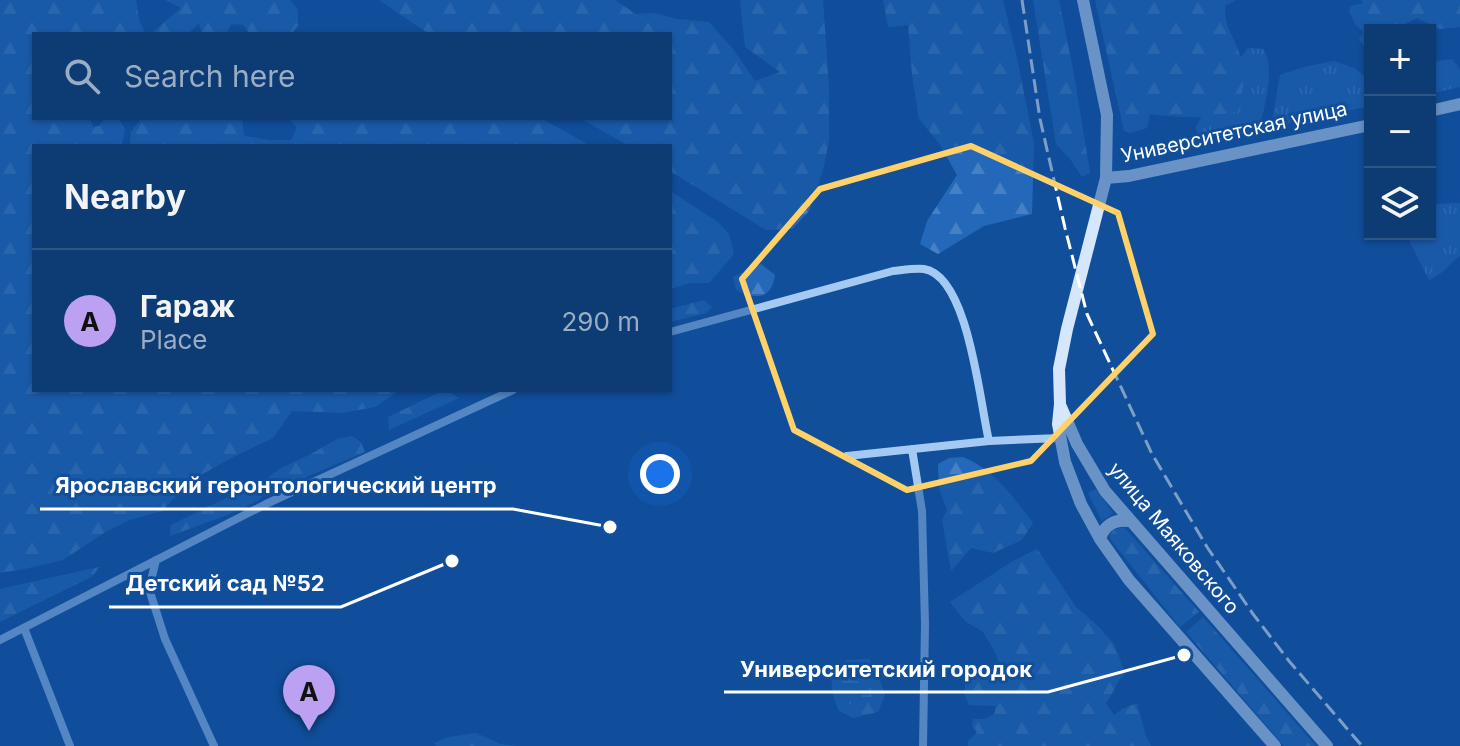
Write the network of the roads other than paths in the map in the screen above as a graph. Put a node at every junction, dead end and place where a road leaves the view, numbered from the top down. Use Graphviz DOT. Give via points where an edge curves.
graph roads {
  1 [pos="1083,0"];
  2 [pos="1460,104"];
  3 [pos="1436,110"];
  4 [pos="1364,126"];
  5 [pos="1106,178"];
  6 [pos="672,331"];
  7 [pos="509,392"];
  8 [pos="1060,404"];
  9 [pos="1060,438"];
  10 [pos="989,441"];
  11 [pos="912,449"];
  12 [pos="847,456"];
  13 [pos="1129,521"];
  14 [pos="1100,539"];
  15 [pos="156,559"];
  16 [pos="24,628"];
  17 [pos="0,640"];
  18 [pos="70,746"];
  19 [pos="214,746"];
  20 [pos="923,746"];
  21 [pos="1275,746"];
  22 [pos="1327,746"];
  1 -- 5 [label="main road" via="1107,115"];
  2 -- 3 [label="main road"];
  4 -- 5 [label="main road, Университетская улица"];
  5 -- 8 [label="main road" via="1067,329 1059,369"];
  6 -- 10 [label="street" via="893,271 926,269 945,282 961,314"];
  7 -- 15 [label="street"];
  8 -- 9 [label="main road"];
  8 -- 13 [label="main road, улица Маяковского" via="1089,468"];
  9 -- 10 [label="street"];
  9 -- 14 [label="main road" via="1081,504"];
  10 -- 11 [label="street"];
  11 -- 12 [label="street"];
  11 -- 20 [label="street" via="922,526"];
  13 -- 14 [label="main road" via="1113,522"];
  13 -- 22 [label="main road, улица Маяковского"];
  14 -- 21 [label="main road" via="1129,580"];
  15 -- 16 [label="street"];
  15 -- 19 [label="street" via="149,589 153,602"];
  16 -- 17 [label="street"];
  16 -- 18 [label="street"];
}
